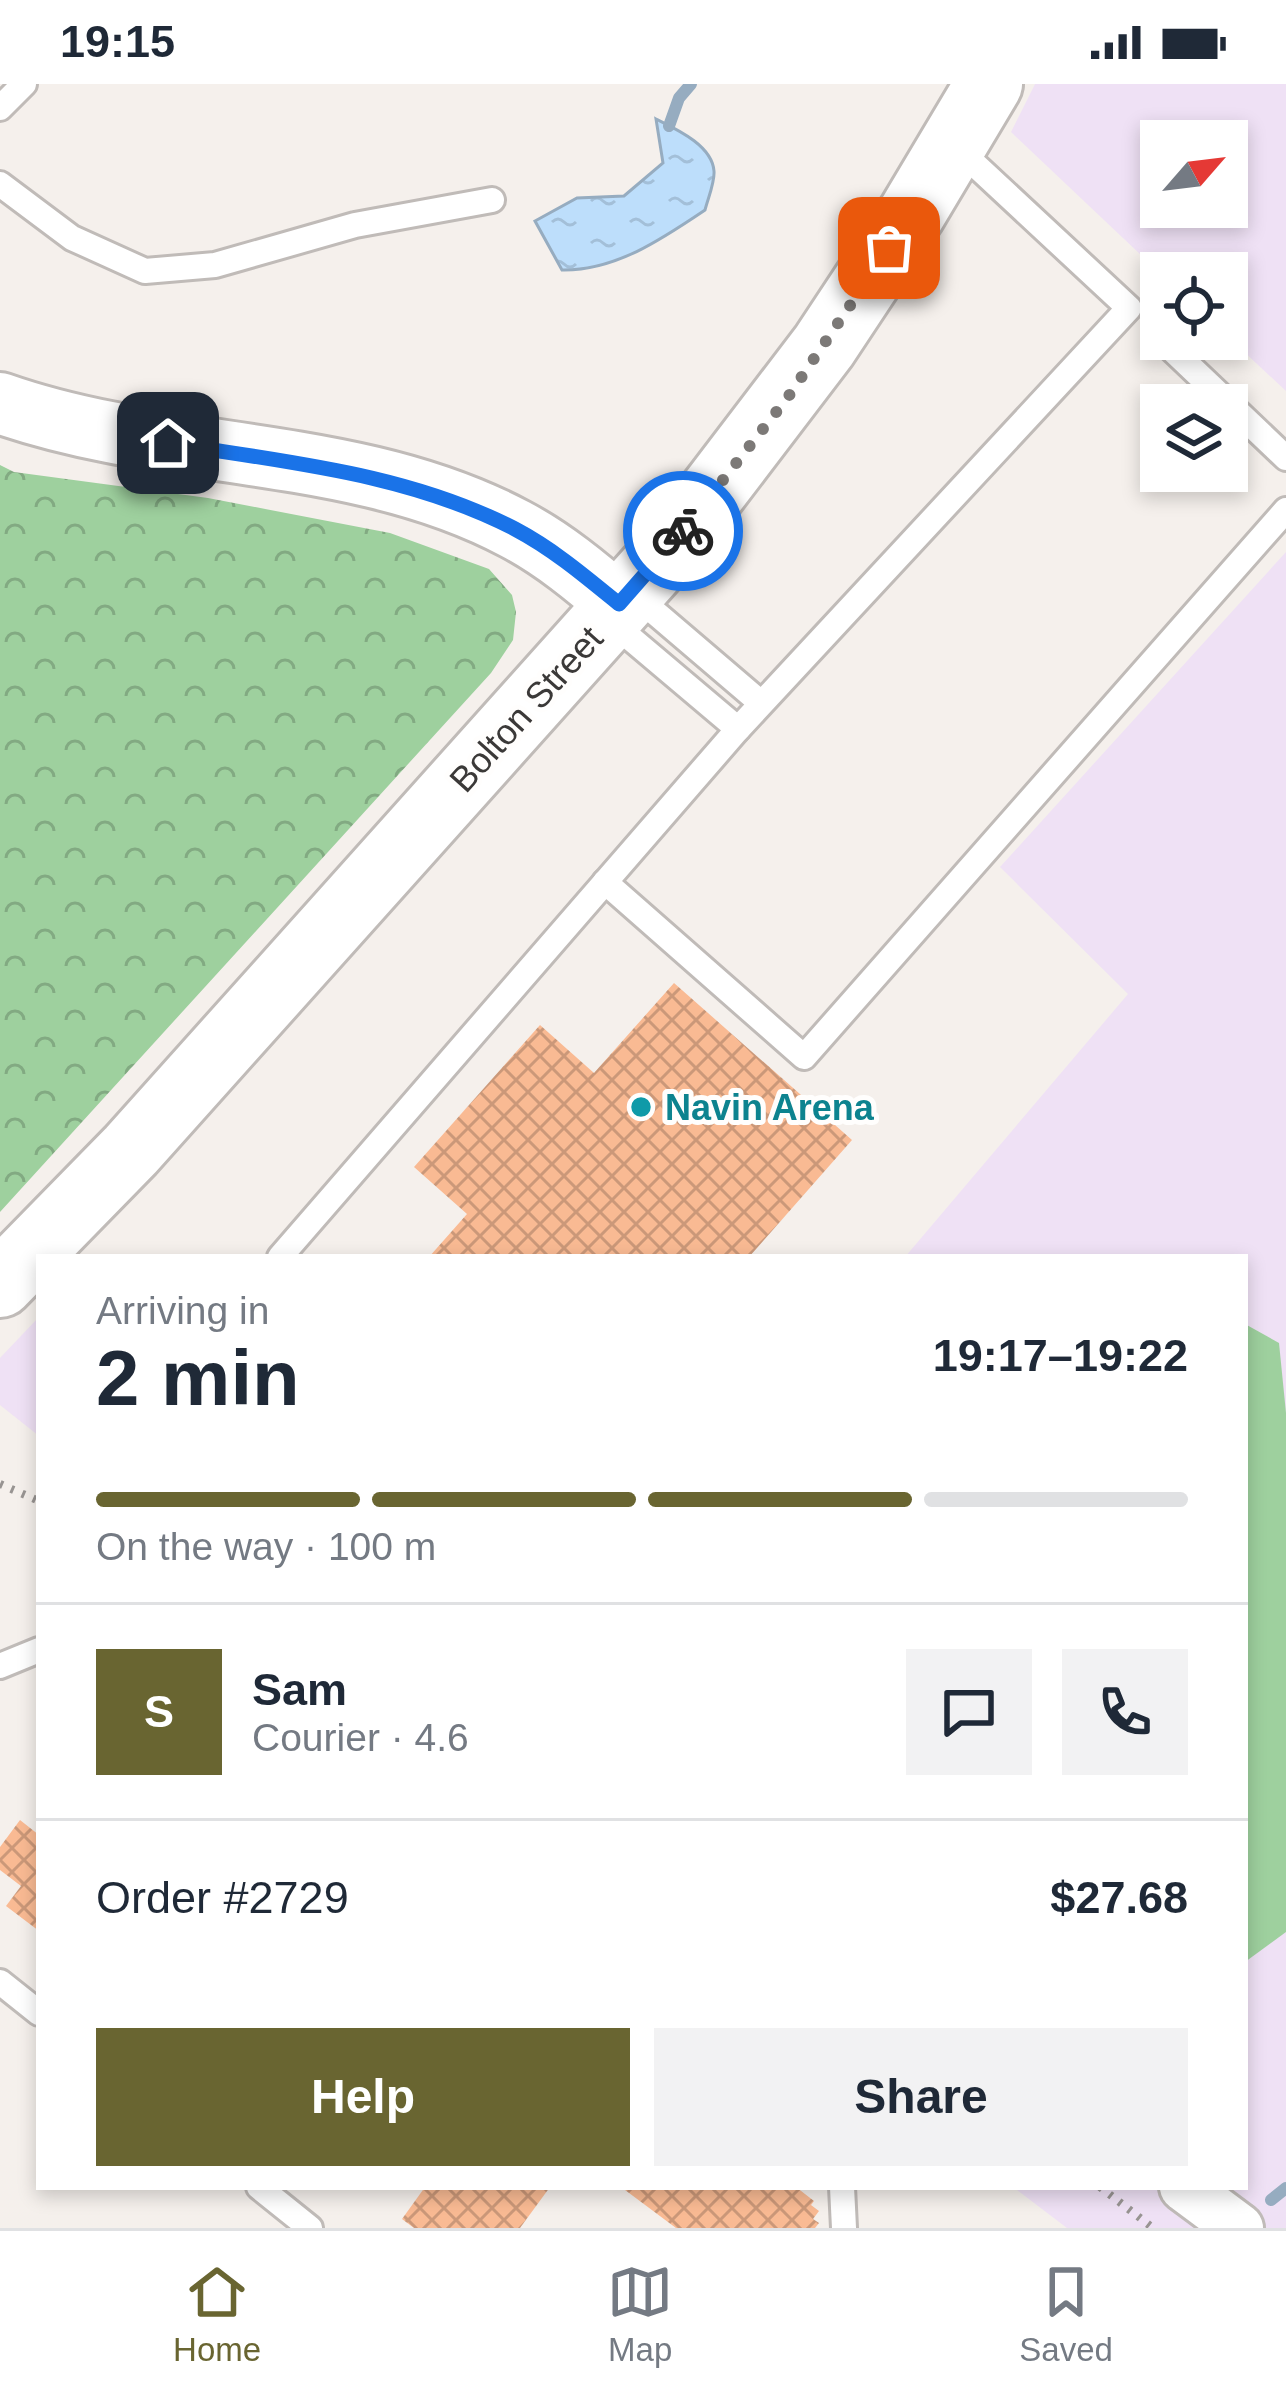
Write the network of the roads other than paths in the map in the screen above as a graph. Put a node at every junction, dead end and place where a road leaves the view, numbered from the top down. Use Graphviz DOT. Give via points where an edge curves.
graph roads {
  1 [pos="24,84"];
  2 [pos="988,84"];
  3 [pos="0,108"];
  4 [pos="953,144"];
  5 [pos="0,184"];
  6 [pos="492,200"];
  7 [pos="1129,308"];
  8 [pos="1140,319"];
  9 [pos="1183,360"];
  10 [pos="0,403"];
  11 [pos="1286,458"];
  12 [pos="1286,510"];
  13 [pos="619,605"];
  14 [pos="761,704"];
  15 [pos="738,729"];
  16 [pos="605,882"];
  17 [pos="42,1254"];
  18 [pos="283,1254"];
  19 [pos="36,1262"];
  20 [pos="16,1285"];
  21 [pos="36,1651"];
  22 [pos="0,1666"];
  23 [pos="0,1982"];
  24 [pos="36,2011"];
  25 [pos="263,2190"];
  26 [pos="842,2190"];
  27 [pos="1188,2190"];
  28 [pos="310,2228"];
  29 [pos="844,2228"];
  30 [pos="1239,2228"];
  1 -- 3 [label="lane"];
  2 -- 4 [label="main road, Bolton Street"];
  4 -- 7 [label="lane"];
  4 -- 13 [label="main road, Bolton Street" via="788,397"];
  5 -- 6 [label="lane" via="72,238 145,271 215,265 356,225"];
  7 -- 8 [label="lane"];
  7 -- 14 [label="lane"];
  9 -- 11 [label="lane"];
  10 -- 13 [label="street" via="106,432 328,468 427,494 515,529"];
  12 -- 16 [label="lane" via="804,1057"];
  13 -- 14 [label="lane"];
  13 -- 15 [label="lane"];
  13 -- 17 [label="main road, Bolton Street"];
  14 -- 15 [label="lane"];
  15 -- 16 [label="lane"];
  16 -- 18 [label="lane"];
  19 -- 20 [label="main road, Bolton Street"];
  21 -- 22 [label="lane"];
  23 -- 24 [label="lane"];
  25 -- 28 [label="lane"];
  26 -- 29 [label="lane"];
  27 -- 30 [label="street"];
}
